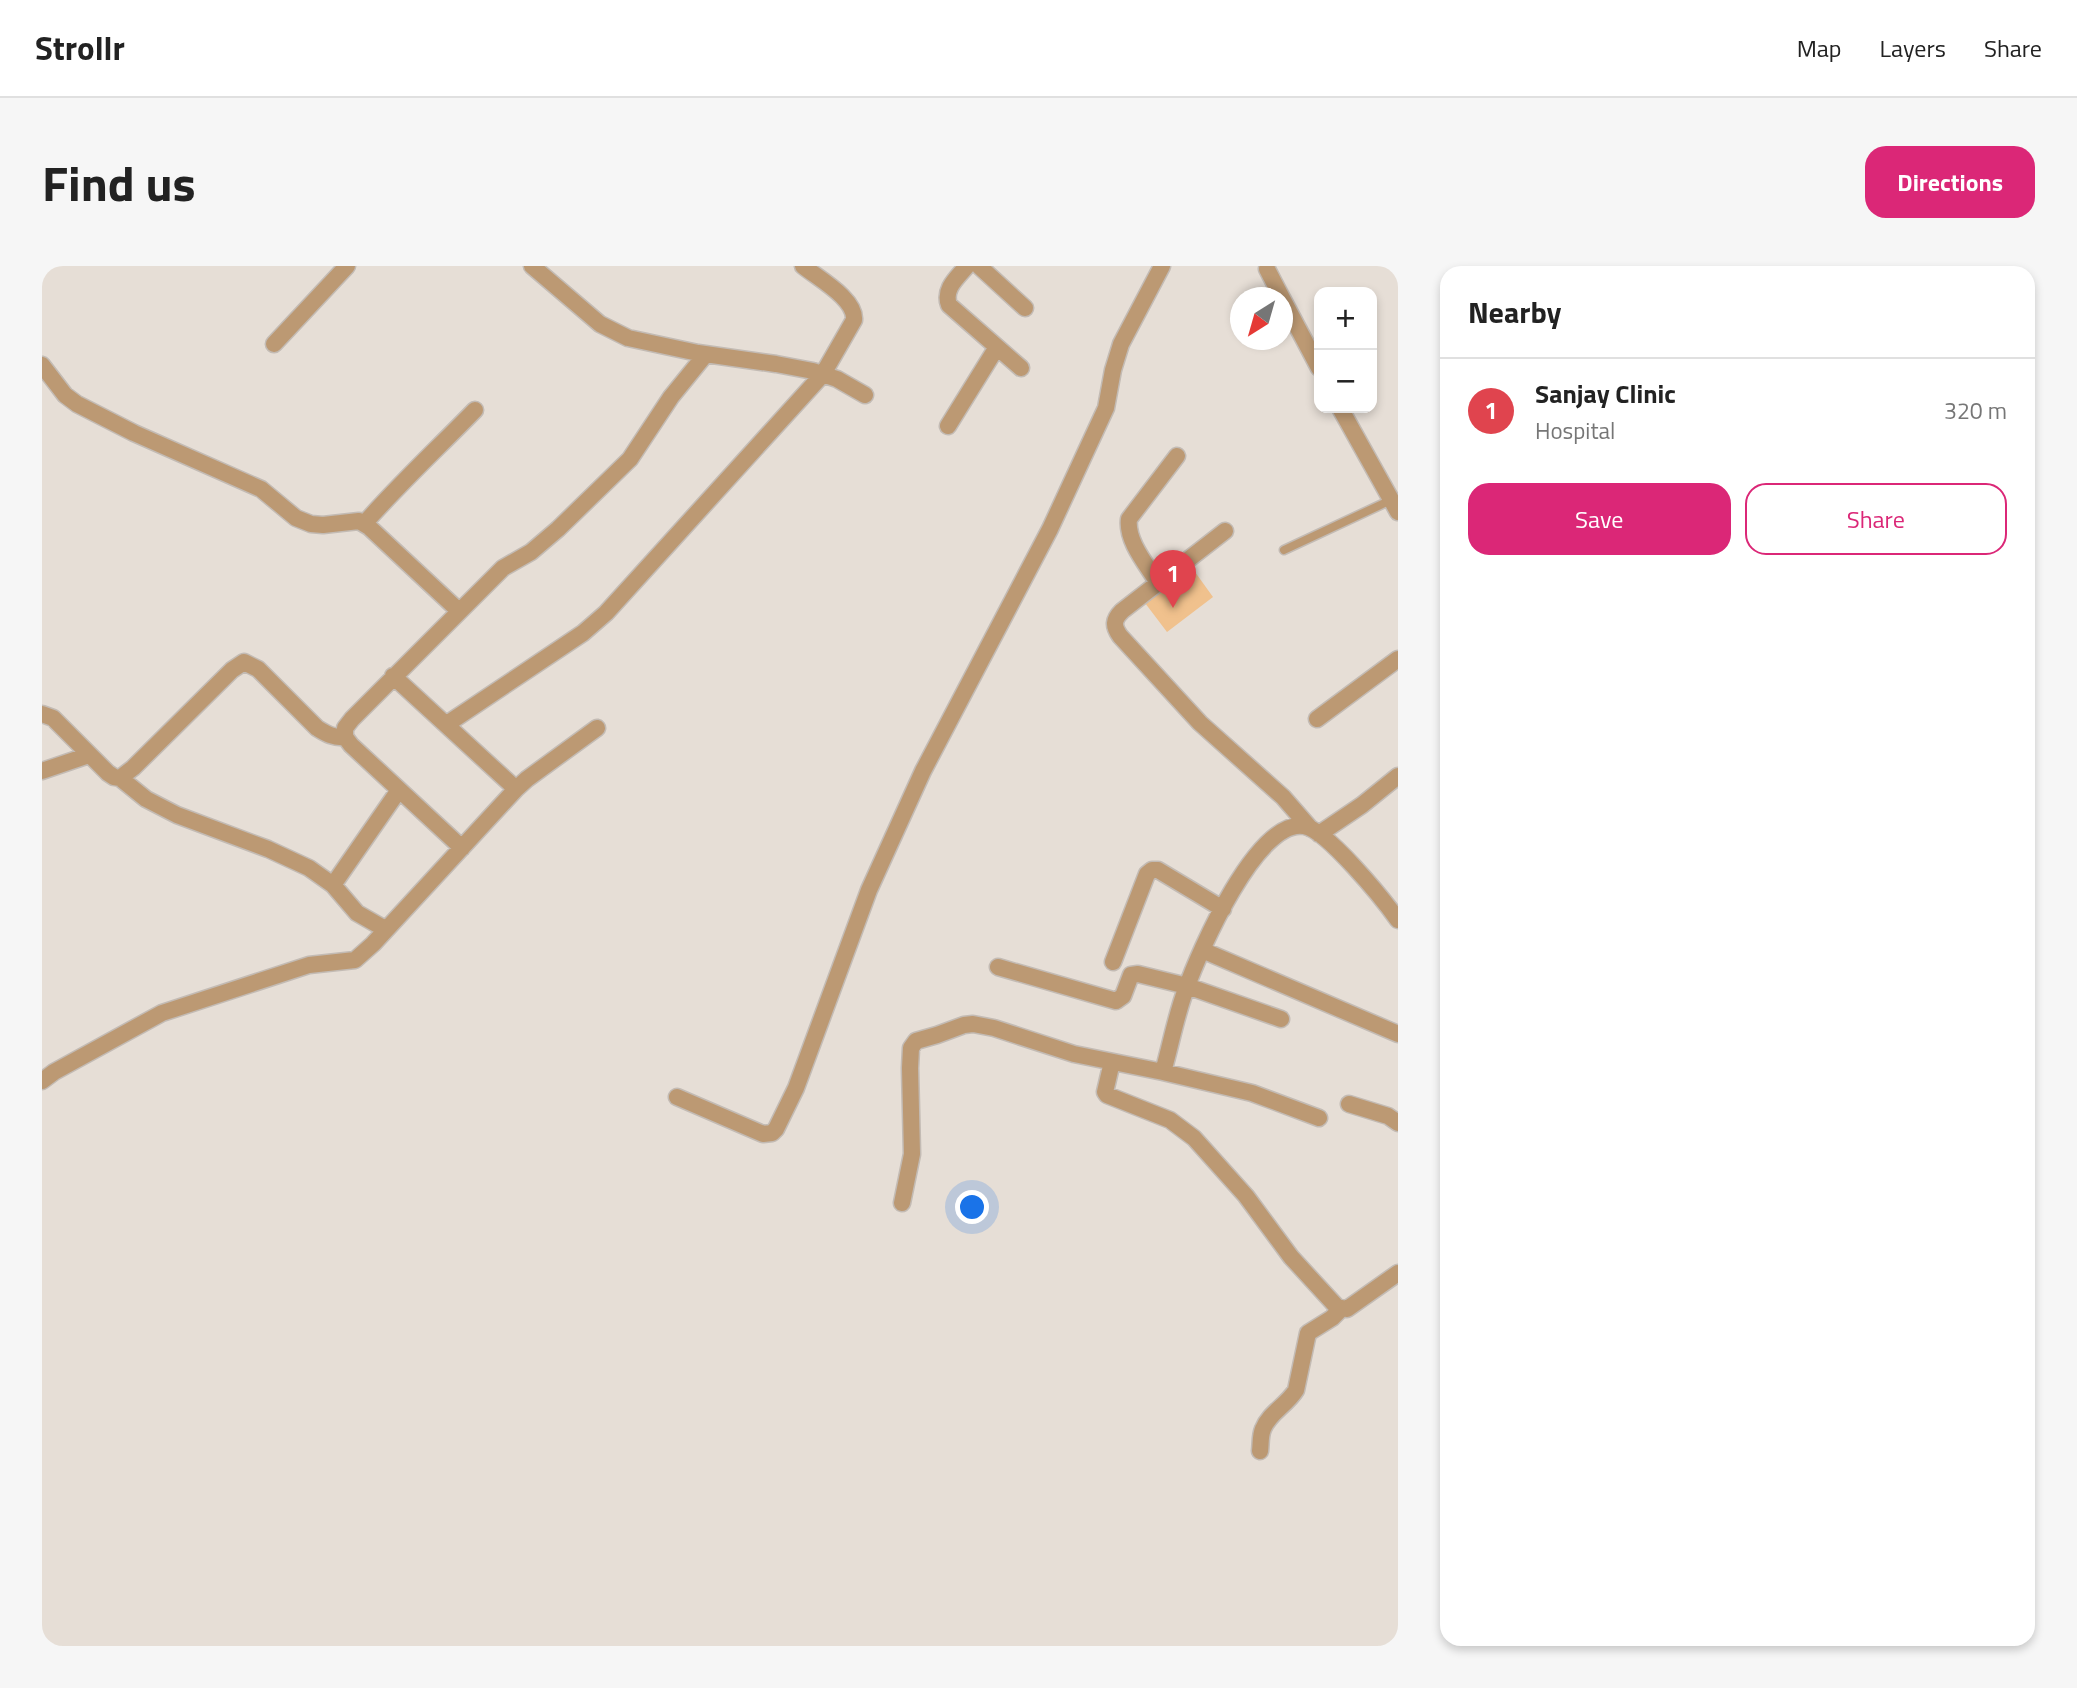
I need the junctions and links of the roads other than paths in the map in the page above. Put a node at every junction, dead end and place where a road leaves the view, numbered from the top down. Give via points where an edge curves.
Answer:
1 (347, 266) edge
2 (532, 266) edge
3 (803, 266) edge
4 (967, 266) edge
5 (979, 266) edge
6 (1163, 266) edge
7 (1267, 269) dead end
8 (1276, 287) edge
9 (1025, 309) dead end
10 (1293, 319) edge
11 (274, 344) dead end
12 (997, 347) junction
13 (706, 354) junction
14 (1314, 359) edge
15 (42, 365) edge
16 (1021, 368) dead end
17 (823, 374) junction
18 (864, 395) dead end
19 (475, 410) dead end
20 (1343, 413) edge
21 (948, 426) dead end
22 (1177, 456) dead end
23 (1395, 506) edge
24 (364, 524) junction
25 (1226, 531) dead end
26 (1284, 550) dead end
27 (1158, 583) junction
28 (459, 611) junction
29 (1398, 659) edge
30 (393, 676) junction
31 (42, 714) edge
32 (1317, 719) dead end
33 (447, 724) junction
34 (597, 729) dead end
35 (345, 737) junction
36 (89, 755) junction
37 (42, 771) edge
38 (1398, 776) edge
39 (120, 778) junction
40 (516, 789) junction
41 (399, 790) junction
42 (1315, 831) junction
43 (461, 848) junction
44 (333, 885) junction
45 (1223, 909) junction
46 (1398, 920) edge
47 (385, 929) junction
48 (1202, 950) junction
49 (1113, 962) dead end
50 (998, 967) dead end
51 (1187, 986) junction
52 (1281, 1018) dead end
53 (1398, 1034) edge
54 (1112, 1062) junction
55 (1163, 1072) junction
56 (42, 1081) edge
57 (677, 1097) dead end
58 (1349, 1104) dead end
59 (1319, 1118) dead end
60 (1398, 1123) edge
61 (902, 1203) dead end
62 (1398, 1273) edge
63 (1341, 1309) junction
64 (1260, 1451) dead end

1 - 11 street
2 - 13 street via 613,332 640,342
3 - 17 street via 855,313
4 - 12 street via 946,297 949,305
5 - 9 street
6 - 57 street via 1121,344 1106,408 1050,529 922,771 869,890 776,1129 763,1134
7 - 8 street
10 - 14 street
12 - 16 street
12 - 21 street
13 - 17 street
13 - 28 street via 630,459 558,529 503,568
15 - 24 street via 77,404 261,489 296,518 311,524
17 - 18 street
17 - 33 street via 606,613 583,634
19 - 24 street
20 - 23 street
22 - 27 street via 1129,519 1132,540
23 - 26 lane
24 - 28 street
25 - 27 street
27 - 42 street via 1117,615 1116,630 1199,723
28 - 30 street
29 - 32 street
30 - 33 street
30 - 35 street via 352,719
31 - 36 street via 53,718
33 - 40 street
34 - 40 street
35 - 39 street via 317,728 258,669 244,662
35 - 41 street
36 - 37 street
36 - 39 street
38 - 42 street via 1362,805
39 - 44 street via 170,812 296,861
40 - 43 street
41 - 43 street
41 - 44 street
42 - 45 street via 1297,825 1261,847
42 - 46 street via 1381,895
43 - 47 street
44 - 47 street via 357,913
45 - 48 street
45 - 49 street via 1152,870
47 - 56 street via 355,960 309,965 162,1013
48 - 51 street
48 - 53 street
50 - 51 street via 1116,1002 1131,975
51 - 52 street
51 - 55 street
54 - 55 street
54 - 61 street via 973,1024 916,1041 910,1068 912,1154
54 - 63 street via 1107,1095 1170,1120 1194,1138 1246,1196 1290,1256
55 - 59 street via 1252,1093
58 - 60 street
62 - 63 street
63 - 64 street via 1308,1333 1296,1390 1263,1427

